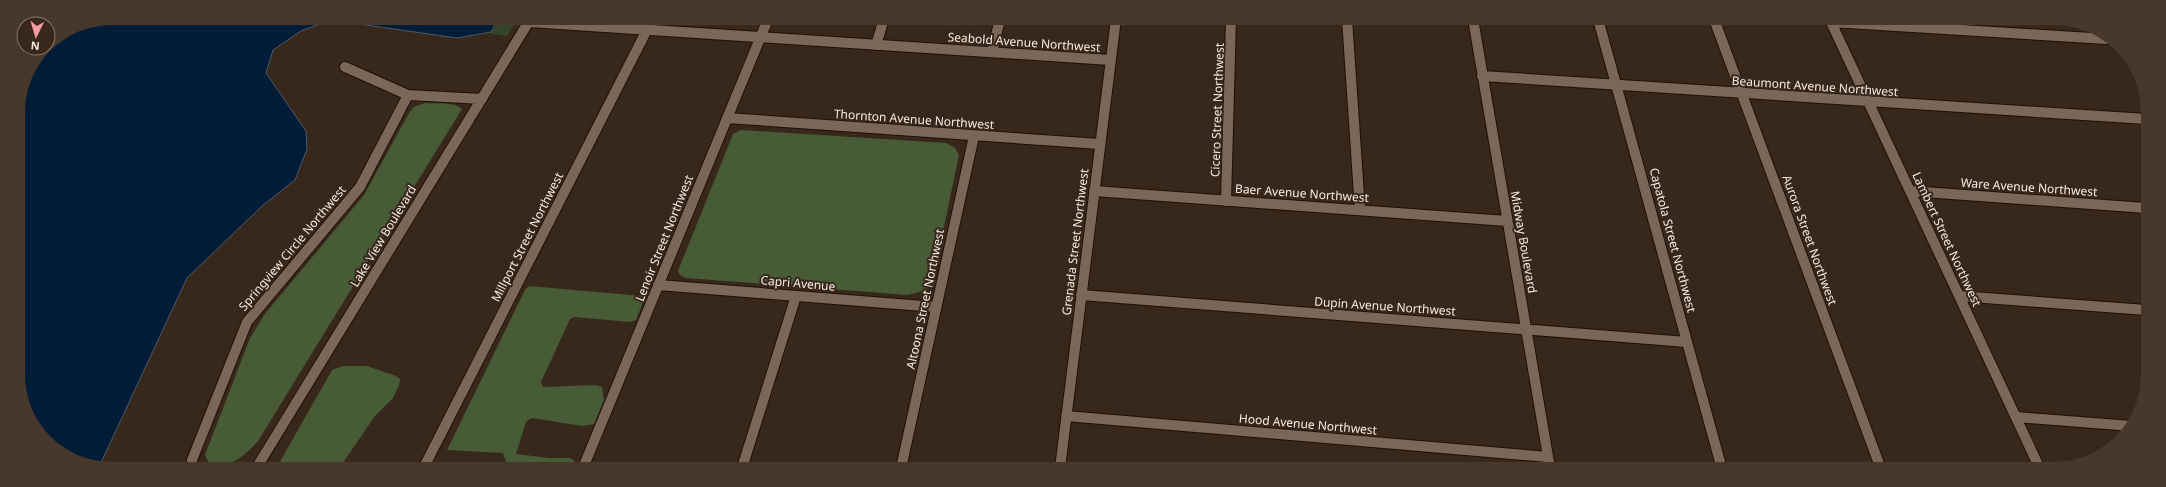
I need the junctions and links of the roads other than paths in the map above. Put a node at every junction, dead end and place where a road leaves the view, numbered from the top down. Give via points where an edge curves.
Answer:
1 (527, 25) edge
2 (588, 25) edge
3 (650, 25) edge
4 (766, 25) edge
5 (882, 25) edge
6 (999, 25) edge
7 (1115, 25) edge
8 (1231, 25) edge
9 (1347, 25) edge
10 (1474, 25) edge
11 (1600, 25) edge
12 (1716, 25) edge
13 (1832, 25) edge
14 (1892, 25) edge
15 (647, 30) junction
16 (761, 37) junction
17 (2100, 39) edge
18 (876, 45) junction
19 (992, 52) junction
20 (1110, 60) junction
21 (345, 67) dead end
22 (1482, 76) junction
23 (1616, 85) junction
24 (1741, 93) junction
25 (408, 95) junction
26 (482, 99) junction
27 (1868, 101) junction
28 (727, 118) junction
29 (2141, 119) edge
30 (974, 136) junction
31 (1100, 144) junction
32 (1094, 191) junction
33 (1910, 192) junction
34 (1226, 201) junction
35 (2141, 208) edge
36 (1360, 210) junction
37 (1507, 221) junction
38 (658, 285) junction
39 (1081, 295) junction
40 (796, 296) junction
41 (1959, 296) junction
42 (936, 307) junction
43 (2141, 310) edge
44 (1526, 330) junction
45 (1687, 342) junction
46 (1066, 416) junction
47 (2016, 417) junction
48 (2125, 425) edge
49 (1548, 457) junction
50 (192, 462) edge
51 (260, 462) edge
52 (427, 462) edge
53 (585, 462) edge
54 (744, 462) edge
55 (902, 462) edge
56 (1061, 462) edge
57 (1549, 462) edge
58 (1720, 462) edge
59 (1878, 462) edge
60 (2037, 462) edge

1 - 26 street, Lake View Boulevard
2 - 15 street, Seabold Avenue Northwest
3 - 15 street, Millport Street Northwest
4 - 16 street, Lenoir Street Northwest
5 - 18 street
6 - 19 street
7 - 20 street, Grenada Street Northwest
8 - 34 street, Cicero Street Northwest
9 - 36 street
10 - 22 street, Midway Boulevard
11 - 23 street, Capatola Street Northwest
12 - 24 street, Aurora Street Northwest
13 - 27 street, Lambert Street Northwest
14 - 17 street
15 - 16 street, Seabold Avenue Northwest
15 - 52 street, Millport Street Northwest
16 - 18 street, Seabold Avenue Northwest
16 - 28 street, Lenoir Street Northwest
18 - 19 street, Seabold Avenue Northwest
19 - 20 street, Seabold Avenue Northwest
20 - 31 street, Grenada Street Northwest
21 - 25 street
22 - 23 street, Beaumont Avenue Northwest
22 - 37 street, Midway Boulevard
23 - 24 street, Beaumont Avenue Northwest
23 - 45 street, Capatola Street Northwest
24 - 27 street, Beaumont Avenue Northwest
24 - 59 street, Aurora Street Northwest
25 - 26 street
25 - 50 street, Springview Circle Northwest via 356,192 247,322
26 - 51 street, Lake View Boulevard
27 - 29 street, Beaumont Avenue Northwest
27 - 33 street, Lambert Street Northwest
28 - 30 street, Thornton Avenue Northwest
28 - 38 street, Lenoir Street Northwest
30 - 31 street, Thornton Avenue Northwest
30 - 42 street, Altoona Street Northwest
31 - 32 street, Grenada Street Northwest
32 - 34 street, Baer Avenue Northwest
32 - 39 street, Grenada Street Northwest
33 - 35 street, Ware Avenue Northwest
33 - 41 street, Lambert Street Northwest
34 - 36 street, Baer Avenue Northwest
36 - 37 street, Baer Avenue Northwest
37 - 44 street, Midway Boulevard
38 - 40 street, Capri Avenue
38 - 53 street, Lenoir Street Northwest
39 - 44 street, Dupin Avenue Northwest
39 - 46 street, Grenada Street Northwest
40 - 42 street, Capri Avenue
40 - 54 street
41 - 43 street
41 - 47 street, Lambert Street Northwest
42 - 55 street, Altoona Street Northwest
44 - 45 street, Dupin Avenue Northwest
44 - 49 street, Midway Boulevard
45 - 58 street, Capatola Street Northwest
46 - 49 street, Hood Avenue Northwest
46 - 56 street, Grenada Street Northwest
47 - 48 street
47 - 60 street, Lambert Street Northwest
49 - 57 street, Midway Boulevard

